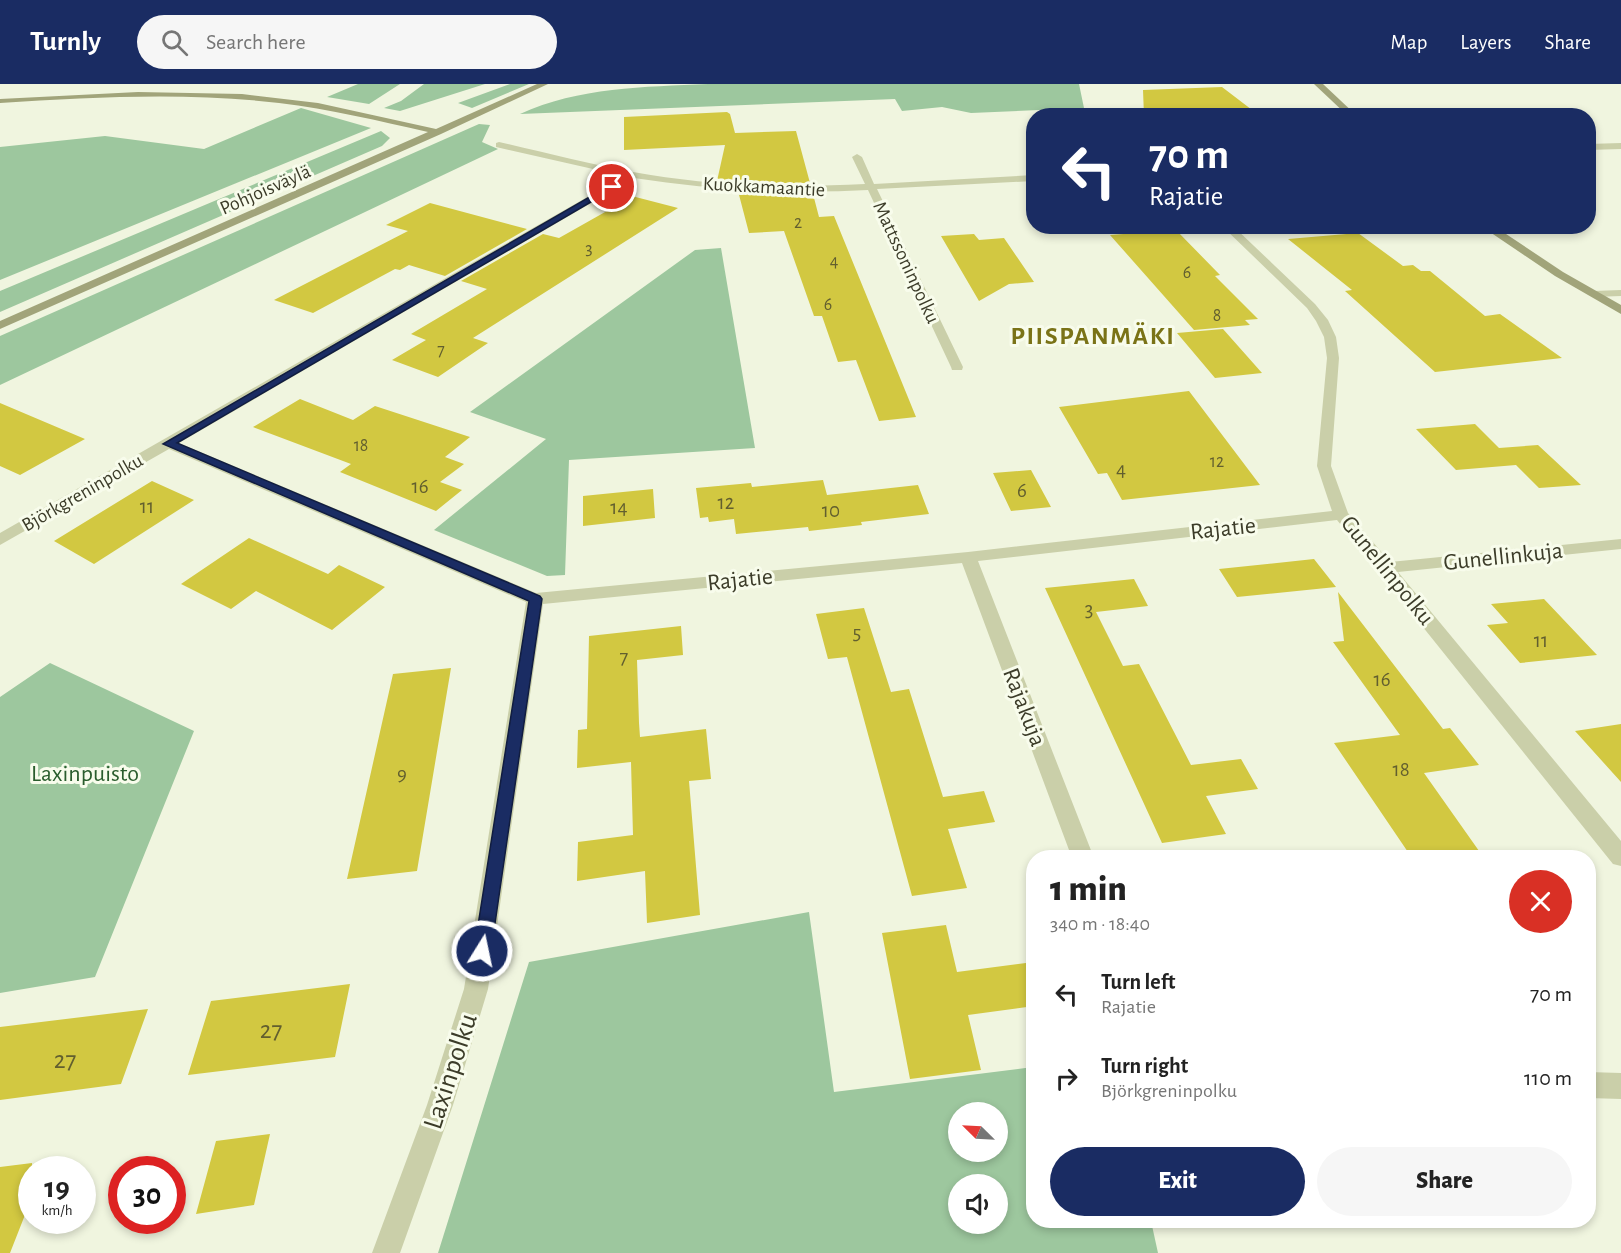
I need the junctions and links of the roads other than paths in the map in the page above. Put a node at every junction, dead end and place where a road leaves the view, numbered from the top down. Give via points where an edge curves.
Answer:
1 (544, 84) edge
2 (1318, 84) edge
3 (0, 101) edge
4 (1344, 108) edge
5 (438, 132) junction
6 (499, 146) dead end
7 (1621, 146) edge
8 (1596, 147) edge
9 (857, 157) dead end
10 (632, 175) junction
11 (1026, 178) edge
12 (871, 187) junction
13 (1235, 234) edge
14 (1499, 234) edge
15 (1621, 293) edge
16 (1594, 294) junction
17 (1621, 310) edge
18 (0, 325) edge
19 (957, 367) dead end
20 (168, 444) junction
21 (1341, 515) junction
22 (0, 540) edge
23 (1621, 544) edge
24 (968, 557) junction
25 (1386, 568) junction
26 (536, 599) junction
27 (1080, 850) edge
28 (1621, 857) edge
29 (1596, 1085) edge
30 (1621, 1086) edge
31 (386, 1253) edge

1 - 5 main road, Pohjoisväylä
2 - 4 main road
3 - 5 main road via 113,93 236,96 311,105
5 - 18 main road, Pohjoisväylä
6 - 10 street, Kuokkamaantie
7 - 8 street
9 - 12 street, Mattssoninpolku
10 - 12 street, Kuokkamaantie via 771,189
10 - 20 street, Björkgreninpolku
11 - 12 street, Kuokkamaantie
12 - 19 street, Mattssoninpolku
13 - 21 street, Gunellinpolku via 1311,306 1330,337 1333,357 1324,466
14 - 16 main road
15 - 16 street
16 - 17 main road
20 - 22 street, Björkgreninpolku
20 - 26 street, Rajatie
21 - 24 street, Rajatie
21 - 25 street, Gunellinpolku
23 - 25 street, Gunellinkuja
24 - 26 street, Rajatie
24 - 27 street, Rajakuja
25 - 28 street, Gunellinpolku
26 - 31 street, Laxinpolku via 476,989 440,1105
29 - 30 street

